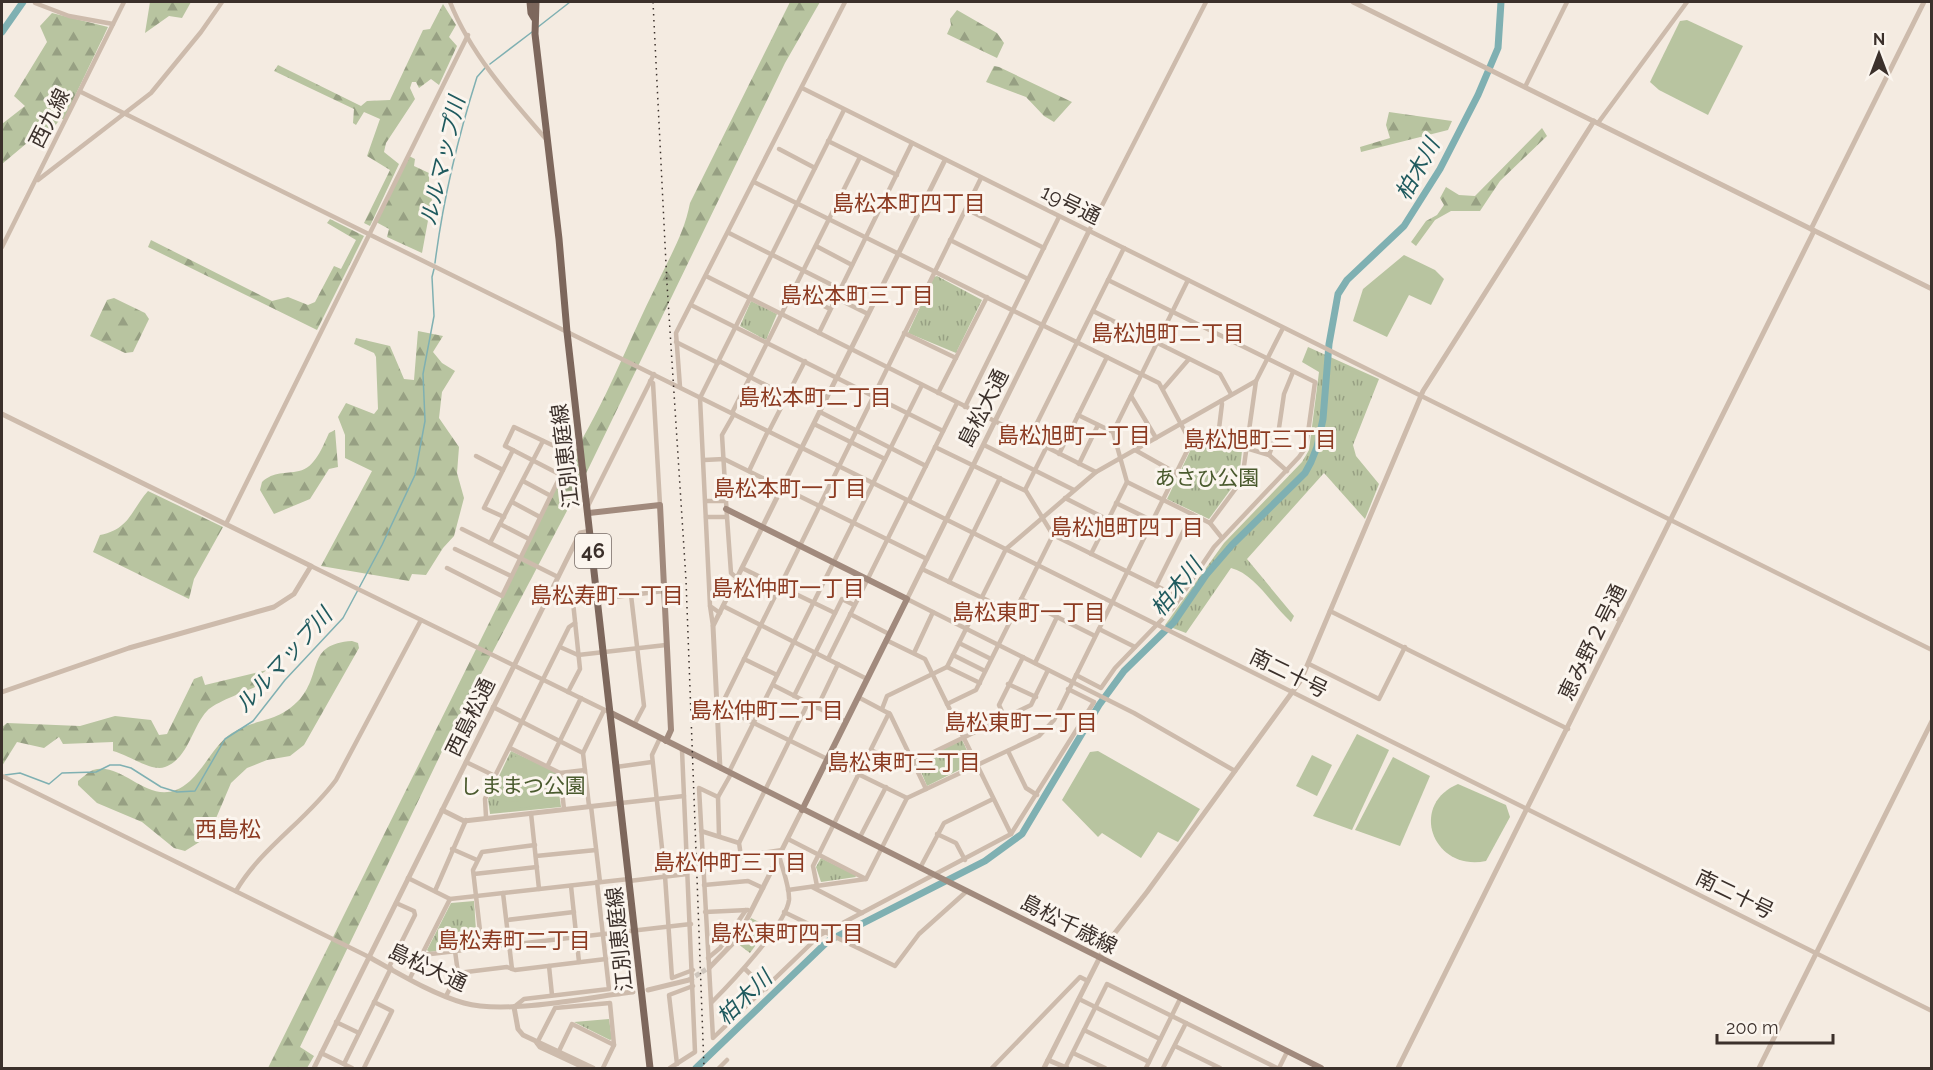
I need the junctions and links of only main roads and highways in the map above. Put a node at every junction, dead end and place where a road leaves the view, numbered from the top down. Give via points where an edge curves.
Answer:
1 (530, 2) edge
2 (536, 2) edge
3 (534, 20) junction
4 (588, 509) junction
5 (726, 509) road end
6 (608, 712) junction
7 (663, 740) junction
8 (802, 810) junction
9 (650, 1068) edge
10 (1321, 1068) edge

1 - 3 main road, 江別恵庭線 / 46
2 - 3 main road, 江別恵庭線 / 46
3 - 4 main road, 江別恵庭線 / 46
4 - 6 main road, 江別恵庭線 / 46
4 - 7 main road via 660,505 671,730
5 - 8 main road via 907,599
6 - 7 main road, 島松千歳線
6 - 9 main road, 江別恵庭線 / 46
7 - 8 main road, 島松千歳線
8 - 10 main road, 島松千歳線

